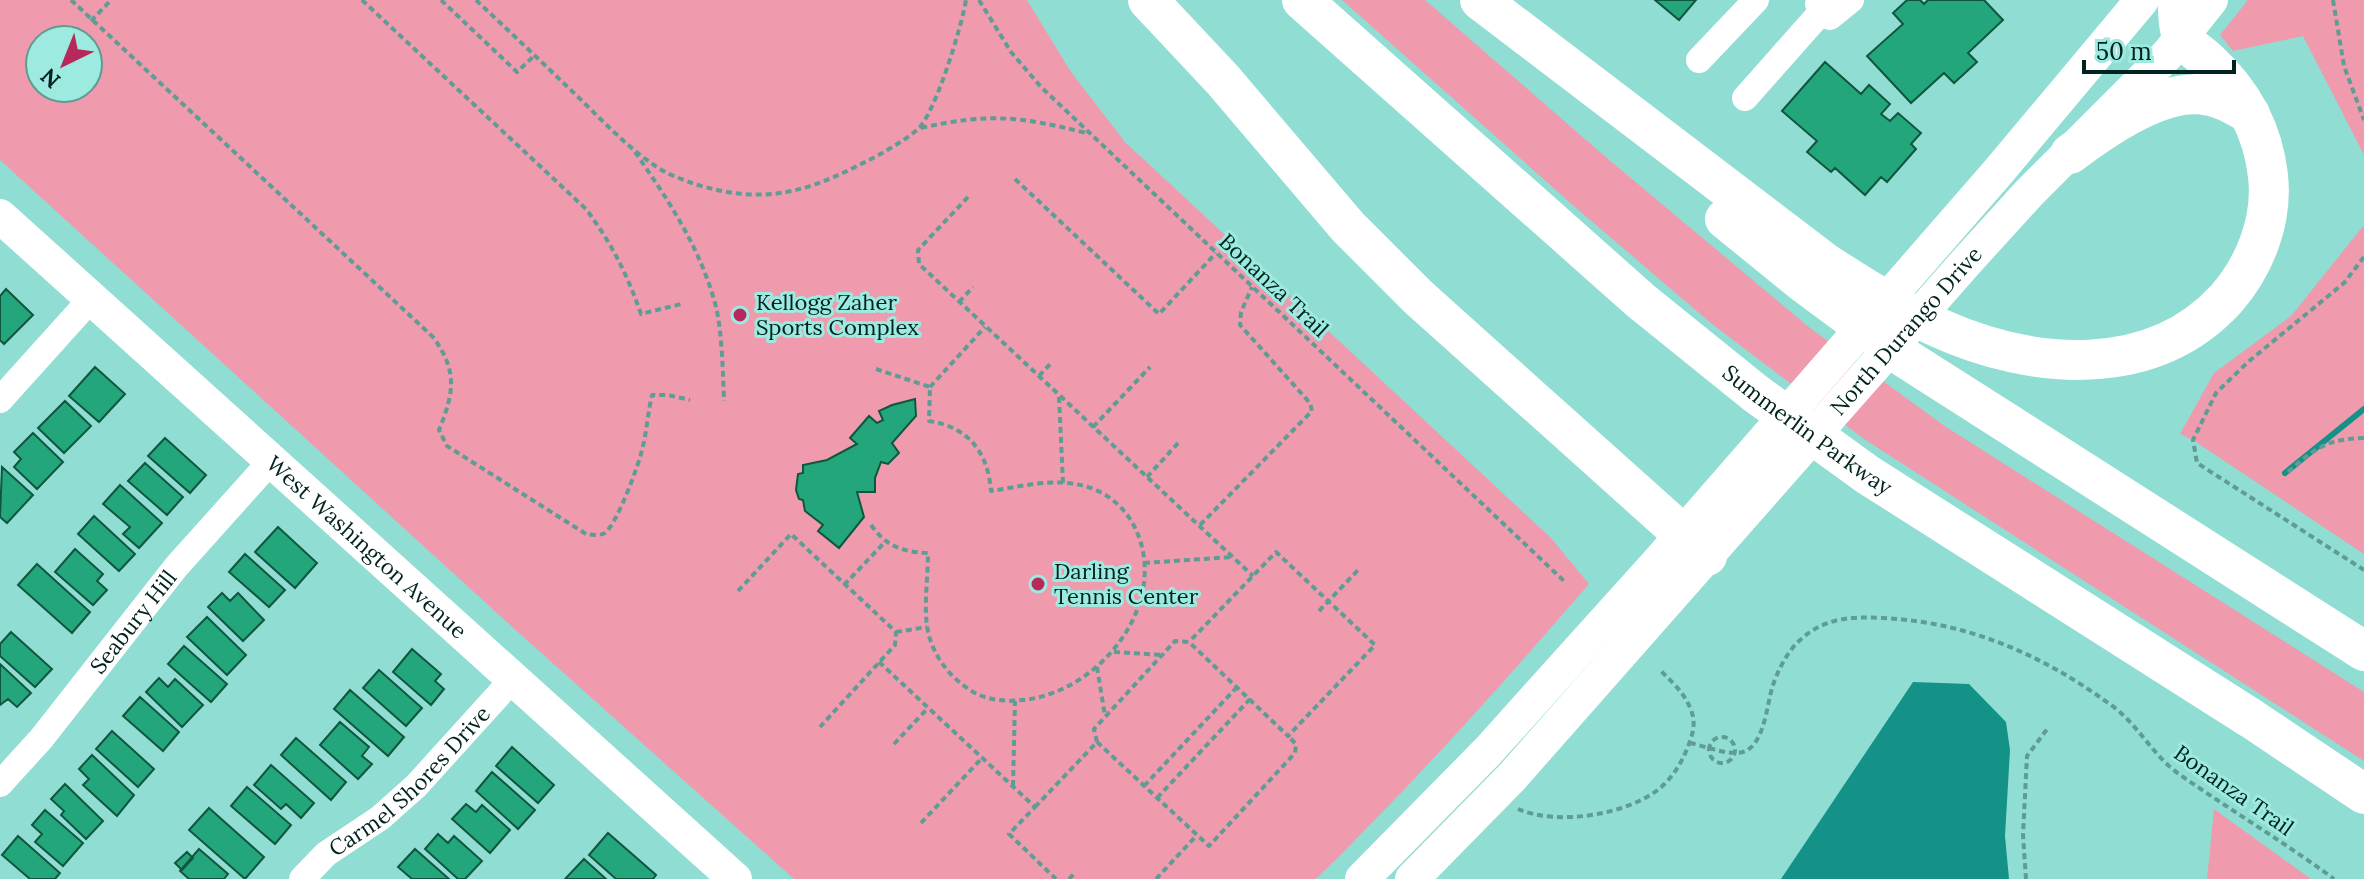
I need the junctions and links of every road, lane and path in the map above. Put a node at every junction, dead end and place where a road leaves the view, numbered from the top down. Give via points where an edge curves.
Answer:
1 (71, 0) edge
2 (111, 0) edge
3 (362, 0) edge
4 (441, 0) edge
5 (476, 0) edge
6 (966, 0) edge
7 (979, 0) edge
8 (1148, 0) edge
9 (1302, 0) edge
10 (1479, 0) edge
11 (1756, 0) edge
12 (1851, 0) edge
13 (2142, 0) edge
14 (2211, 0) edge
15 (2333, 0) edge
16 (1819, 5) edge
17 (2180, 19) edge
18 (91, 21) junction
19 (535, 55) junction
20 (1699, 60) dead end
21 (1745, 98) dead end
22 (2250, 114) junction
23 (2364, 120) edge
24 (920, 128) junction
25 (1088, 133) junction
26 (633, 148) junction
27 (2070, 154) junction
28 (1015, 179) dead end
29 (968, 197) dead end
30 (0, 216) edge
31 (1216, 253) junction
32 (2364, 257) edge
33 (973, 287) dead end
34 (1252, 287) junction
35 (91, 299) junction
36 (959, 302) junction
37 (681, 304) dead end
38 (986, 327) junction
39 (1052, 362) dead end
40 (1150, 367) dead end
41 (873, 368) dead end
42 (1039, 376) junction
43 (930, 387) junction
44 (1, 396) edge
45 (1059, 396) junction
46 (690, 400) dead end
47 (724, 401) dead end
48 (1093, 427) junction
49 (2364, 438) edge
50 (1179, 442) dead end
51 (271, 461) junction
52 (2288, 472) dead end
53 (1147, 477) junction
54 (1063, 483) junction
55 (871, 525) dead end
56 (1199, 526) junction
57 (885, 542) junction
58 (1695, 545) junction
59 (1232, 557) junction
60 (1144, 563) junction
61 (1358, 570) dead end
62 (2364, 570) edge
63 (1253, 576) junction
64 (1564, 581) dead end
65 (844, 585) junction
66 (738, 591) dead end
67 (1329, 601) junction
68 (1319, 611) dead end
69 (927, 627) junction
70 (896, 632) junction
71 (1189, 642) junction
72 (2364, 651) edge
73 (1112, 652) junction
74 (1163, 655) junction
75 (879, 662) junction
76 (1097, 667) junction
77 (1659, 669) dead end
78 (513, 679) junction
79 (1237, 687) junction
80 (1250, 699) junction
81 (1015, 701) junction
82 (928, 708) junction
83 (1105, 717) junction
84 (820, 727) dead end
85 (2048, 728) dead end
86 (1288, 736) junction
87 (1097, 742) junction
88 (1690, 743) junction
89 (894, 744) dead end
90 (1710, 746) junction
91 (1734, 753) junction
92 (982, 758) junction
93 (0, 784) edge
94 (1144, 786) junction
95 (1013, 787) junction
96 (2364, 794) edge
97 (1157, 798) junction
98 (1035, 807) junction
99 (1516, 808) dead end
100 (921, 823) dead end
101 (1197, 835) junction
102 (1074, 874) dead end
103 (302, 879) edge
104 (735, 879) edge
105 (1056, 879) edge
106 (1069, 879) edge
107 (1156, 879) edge
108 (1362, 879) edge
109 (1412, 879) edge
110 (2026, 879) edge
111 (2334, 879) edge

1 - 18 path
2 - 18 path
3 - 37 path via 586,209 627,273 641,314
4 - 19 path via 517,72
5 - 19 path
6 - 24 path via 956,44
7 - 25 path, Bonanza Trail via 1011,52
8 - 58 highway via 1293,166 1418,297
9 - 96 highway, Summerlin Parkway via 1641,301 1755,393 1868,475
10 - 22 highway via 1824,262 1937,327 2031,356 2097,360 2145,351 2202,322 2234,290 2255,253 2269,199 2262,143
10 - 72 highway via 1694,193 1892,349
11 - 20 street
12 - 16 street via 1830,17
13 - 58 main road, North Durango Drive via 1722,487
14 - 17 main road, North Durango Drive
15 - 23 path via 2344,66
16 - 21 street
17 - 22 highway
17 - 27 main road, North Durango Drive
18 - 46 path via 433,337 451,369 450,399 439,430 447,446 586,534 605,533 612,524 644,446 652,395
19 - 26 path
22 - 27 highway via 2211,96 2184,96 2130,114
24 - 25 path via 1008,117
24 - 26 path via 822,184 768,196 685,181 655,167
25 - 31 path, Bonanza Trail
26 - 47 path via 676,211 702,268 716,307
27 - 58 main road, North Durango Drive via 1968,260 1749,508
28 - 31 path via 1159,314
29 - 36 path via 917,257
30 - 35 main road, West Washington Avenue
31 - 34 path, Bonanza Trail
32 - 62 path via 2344,283 2216,393 2193,440 2197,463
33 - 36 path
34 - 56 path via 1240,325 1312,411
34 - 64 path, Bonanza Trail
35 - 44 street
35 - 51 main road, West Washington Avenue
36 - 38 path
38 - 42 path
38 - 43 path
39 - 42 path
40 - 48 path
41 - 43 path
42 - 45 path
43 - 54 path via 929,421 951,427 978,448 991,491
45 - 48 path
45 - 54 path
48 - 53 path
49 - 52 path via 2326,443
50 - 53 path
51 - 78 main road, West Washington Avenue
51 - 93 street, Seabury Hill via 176,567
53 - 56 path
54 - 60 path via 1093,489 1119,504 1137,532
55 - 57 path
56 - 59 path
57 - 65 path
57 - 69 path via 928,553
58 - 108 main road, North Durango Drive
58 - 109 main road, North Durango Drive via 1512,777
59 - 60 path
59 - 63 path
60 - 73 path via 1143,593
61 - 67 path
63 - 67 path via 1276,552
63 - 71 path
65 - 66 path via 791,534
65 - 70 path
67 - 68 path
67 - 86 path via 1375,645
69 - 70 path
69 - 81 path via 950,675 979,695
70 - 75 path via 895,645
71 - 74 path via 1175,641
71 - 79 path
73 - 74 path
73 - 76 path
74 - 83 path
75 - 82 path
75 - 84 path
76 - 81 path via 1063,690
76 - 83 path
77 - 88 path via 1683,693 1693,715
78 - 103 street, Carmel Shores Drive via 416,786 326,854
78 - 104 main road, West Washington Avenue
79 - 80 path
79 - 94 path
80 - 86 path
80 - 97 path
81 - 95 path
82 - 89 path
82 - 92 path
83 - 87 path via 1094,729
85 - 110 path via 2027,756
86 - 101 path via 1296,744 1295,753 1209,846
87 - 94 path
87 - 98 path
88 - 90 path
88 - 99 path via 1674,773 1637,801 1575,817 1551,818
90 - 91 path
90 - 91 path via 1723,737 1733,744
90 - 91 path via 1710,755 1719,762 1727,762
91 - 111 path, Bonanza Trail via 1745,752 1757,739 1784,662 1813,629 1849,617 1924,621 1985,635 2043,661 2114,707 2178,774
92 - 95 path
92 - 100 path
94 - 97 path
95 - 98 path
97 - 101 path
98 - 105 path via 1009,834
101 - 107 path
102 - 106 path

